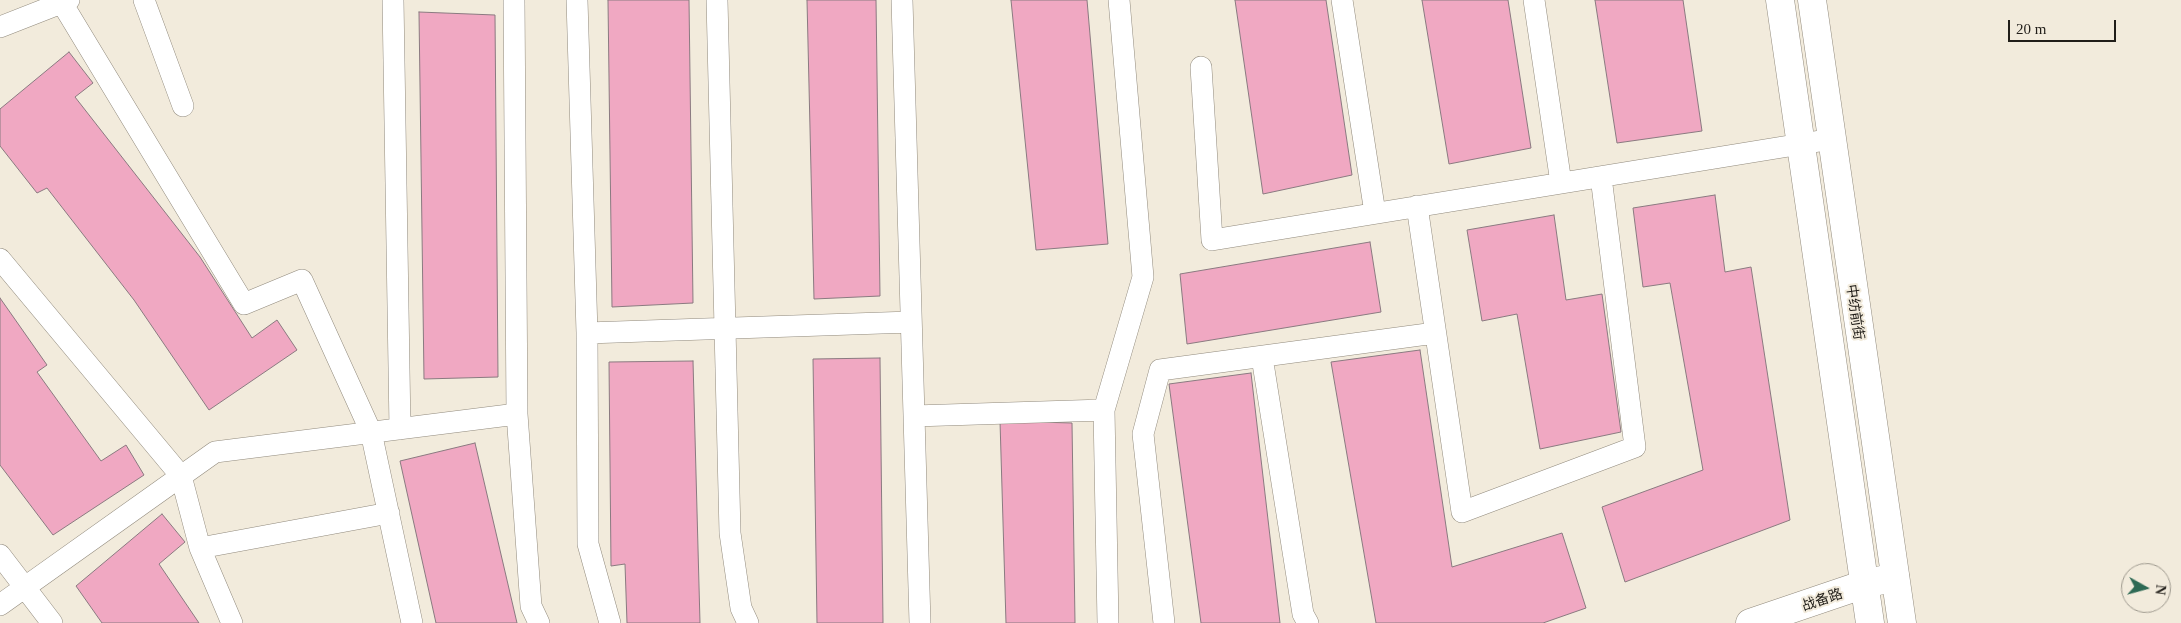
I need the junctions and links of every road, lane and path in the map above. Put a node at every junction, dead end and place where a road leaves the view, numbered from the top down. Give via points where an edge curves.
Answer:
1 (144, 0) edge
2 (394, 0) edge
3 (514, 0) edge
4 (577, 0) edge
5 (717, 0) edge
6 (902, 0) edge
7 (1119, 0) edge
8 (1342, 0) edge
9 (1534, 0) edge
10 (1780, 0) edge
11 (1812, 0) edge
12 (65, 2) edge
13 (0, 27) edge
14 (1201, 67) dead end
15 (183, 106) dead end
16 (1832, 140) junction
17 (1801, 144) junction
18 (1601, 177) junction
19 (1561, 183) junction
20 (1417, 206) junction
21 (1375, 213) junction
22 (0, 259) edge
23 (911, 322) junction
24 (726, 329) junction
25 (586, 333) junction
26 (1436, 333) junction
27 (1262, 356) junction
28 (1104, 410) junction
29 (517, 414) junction
30 (914, 416) junction
31 (400, 429) junction
32 (372, 432) junction
33 (181, 476) junction
34 (389, 513) junction
35 (200, 548) junction
36 (0, 555) edge
37 (1895, 577) junction
38 (1865, 584) junction
39 (25, 587) junction
40 (0, 605) edge
41 (52, 623) edge
42 (232, 623) edge
43 (412, 623) edge
44 (539, 623) edge
45 (610, 623) edge
46 (748, 623) edge
47 (920, 623) edge
48 (1108, 623) edge
49 (1164, 623) edge
50 (1308, 623) edge
51 (1750, 623) edge
52 (1870, 623) edge
53 (1902, 623) edge

1 - 15 lane
2 - 31 lane
3 - 29 lane
4 - 25 lane
5 - 24 lane
6 - 23 lane
7 - 28 lane via 1143,277
8 - 21 lane
9 - 19 lane
10 - 17 street
11 - 16 street, 中纺前街
12 - 13 lane
12 - 32 lane via 244,304 302,280
14 - 21 lane via 1212,240
16 - 17 lane
16 - 37 street, 中纺前街
17 - 18 lane
17 - 38 street
18 - 19 lane
18 - 26 lane via 1635,447 1462,512
19 - 20 lane
20 - 21 lane
20 - 26 lane
22 - 33 lane
23 - 24 lane
23 - 30 lane
24 - 25 lane
24 - 46 lane via 730,533 741,608
25 - 45 lane via 588,544
26 - 27 lane
27 - 49 lane via 1160,370 1143,434
27 - 50 lane via 1302,614
28 - 30 lane
28 - 48 lane
29 - 31 lane
29 - 44 lane via 532,606
30 - 47 lane
31 - 32 lane
32 - 33 lane via 215,452
32 - 34 lane
33 - 35 lane
33 - 39 lane
34 - 35 lane
34 - 43 lane
35 - 42 lane
36 - 39 lane
37 - 38 street, 战备路
37 - 53 street, 中纺前街
38 - 51 street, 战备路
38 - 52 street
39 - 40 lane
39 - 41 lane

